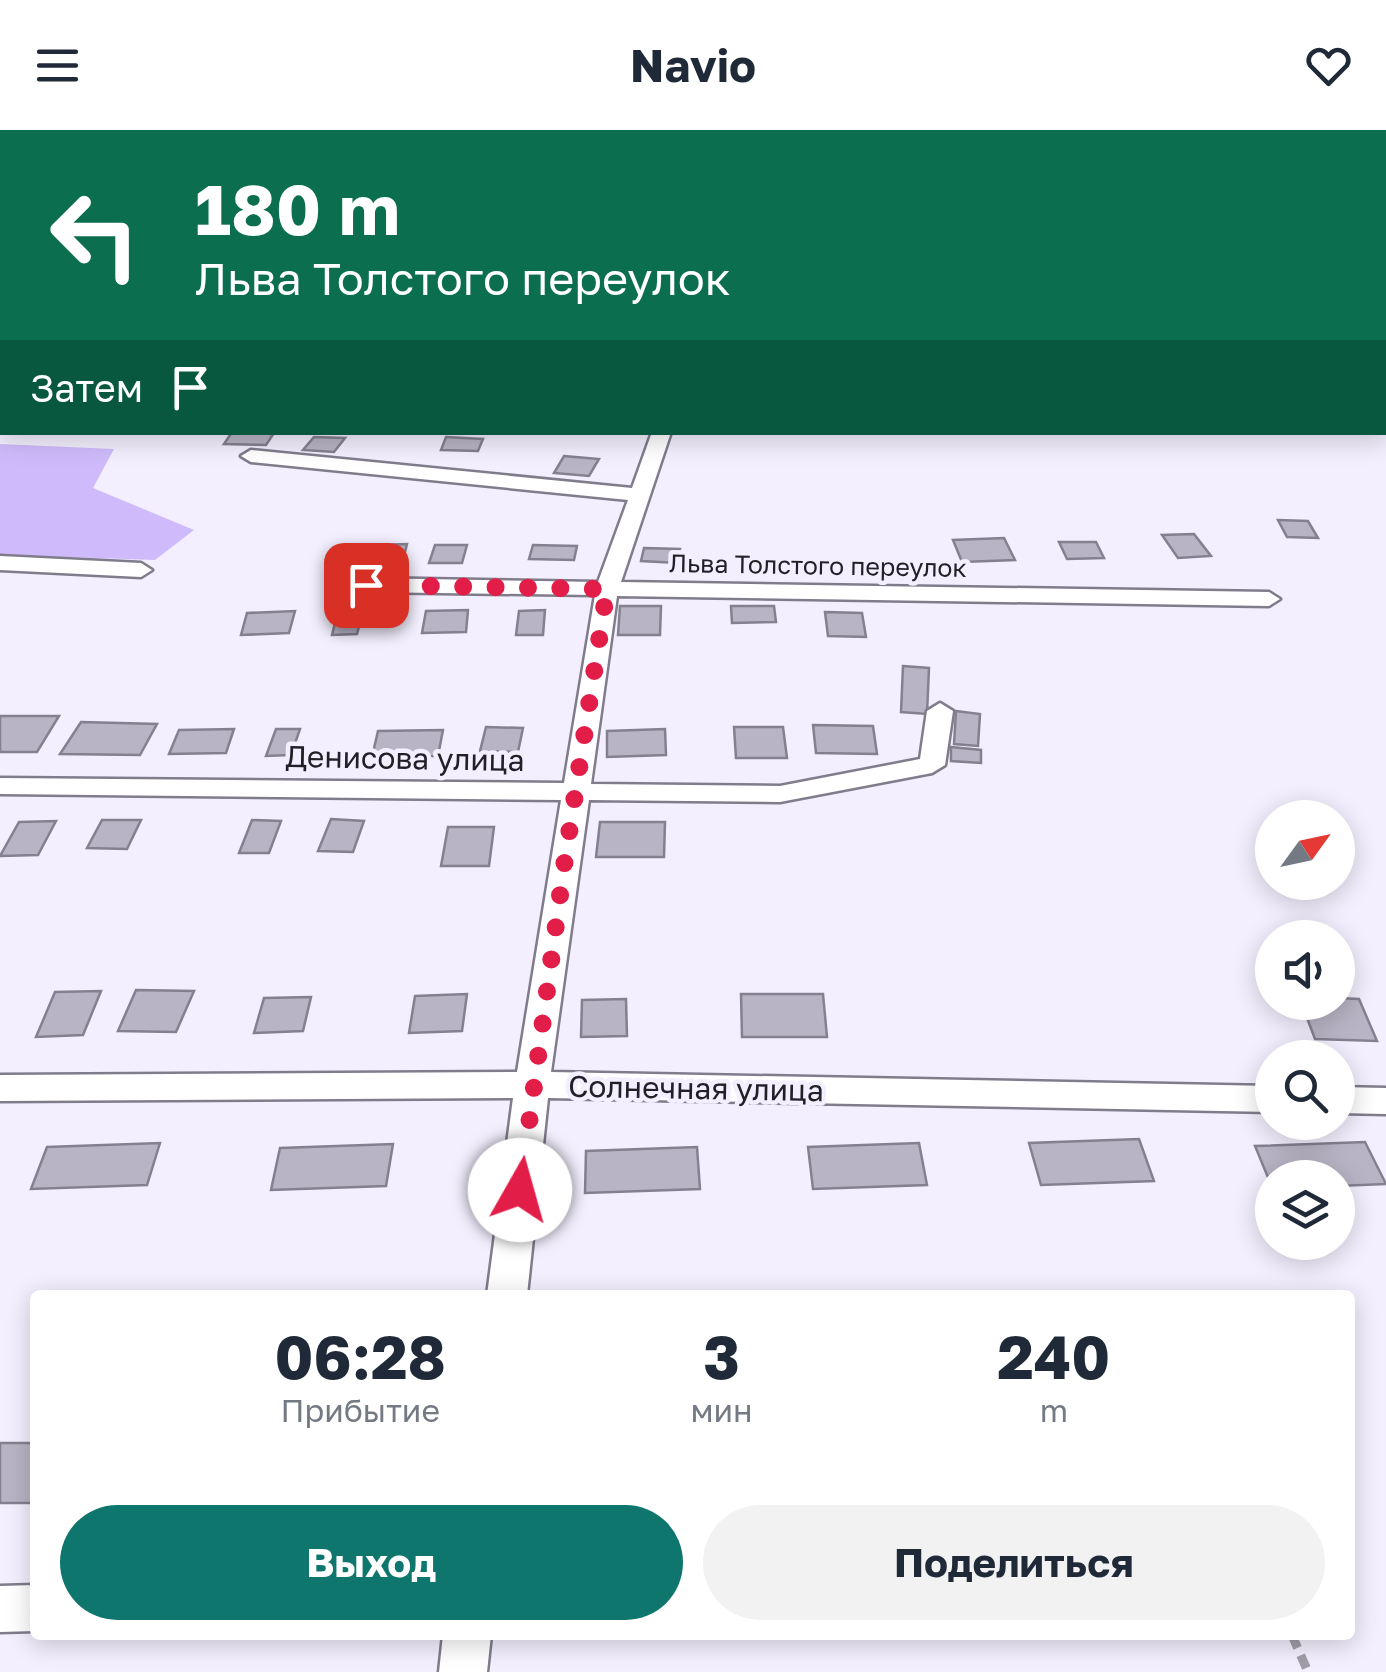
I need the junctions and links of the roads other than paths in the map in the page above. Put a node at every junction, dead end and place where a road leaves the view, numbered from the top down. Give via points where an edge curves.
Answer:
1 (661, 435) edge
2 (251, 456) dead end
3 (639, 495) junction
4 (0, 563) edge
5 (142, 570) dead end
6 (366, 585) dead end
7 (607, 589) junction
8 (1268, 599) dead end
9 (940, 710) dead end
10 (0, 786) edge
11 (574, 792) junction
12 (532, 1085) junction
13 (0, 1088) edge
14 (1255, 1099) edge
15 (1355, 1101) edge
16 (1386, 1102) edge
17 (508, 1290) edge
18 (0, 1608) edge
19 (30, 1608) edge
20 (466, 1640) edge
21 (463, 1672) edge

1 - 3 street
2 - 3 street
3 - 7 street
4 - 5 street
6 - 7 street, Льва Толстого переулок
7 - 8 street, Льва Толстого переулок
7 - 11 street
9 - 11 street, Денисова улица via 932,765 780,794
10 - 11 street, Денисова улица
11 - 12 street
12 - 13 street, Солнечная улица
12 - 14 street, Солнечная улица
12 - 17 street
15 - 16 street
18 - 19 street
20 - 21 street

